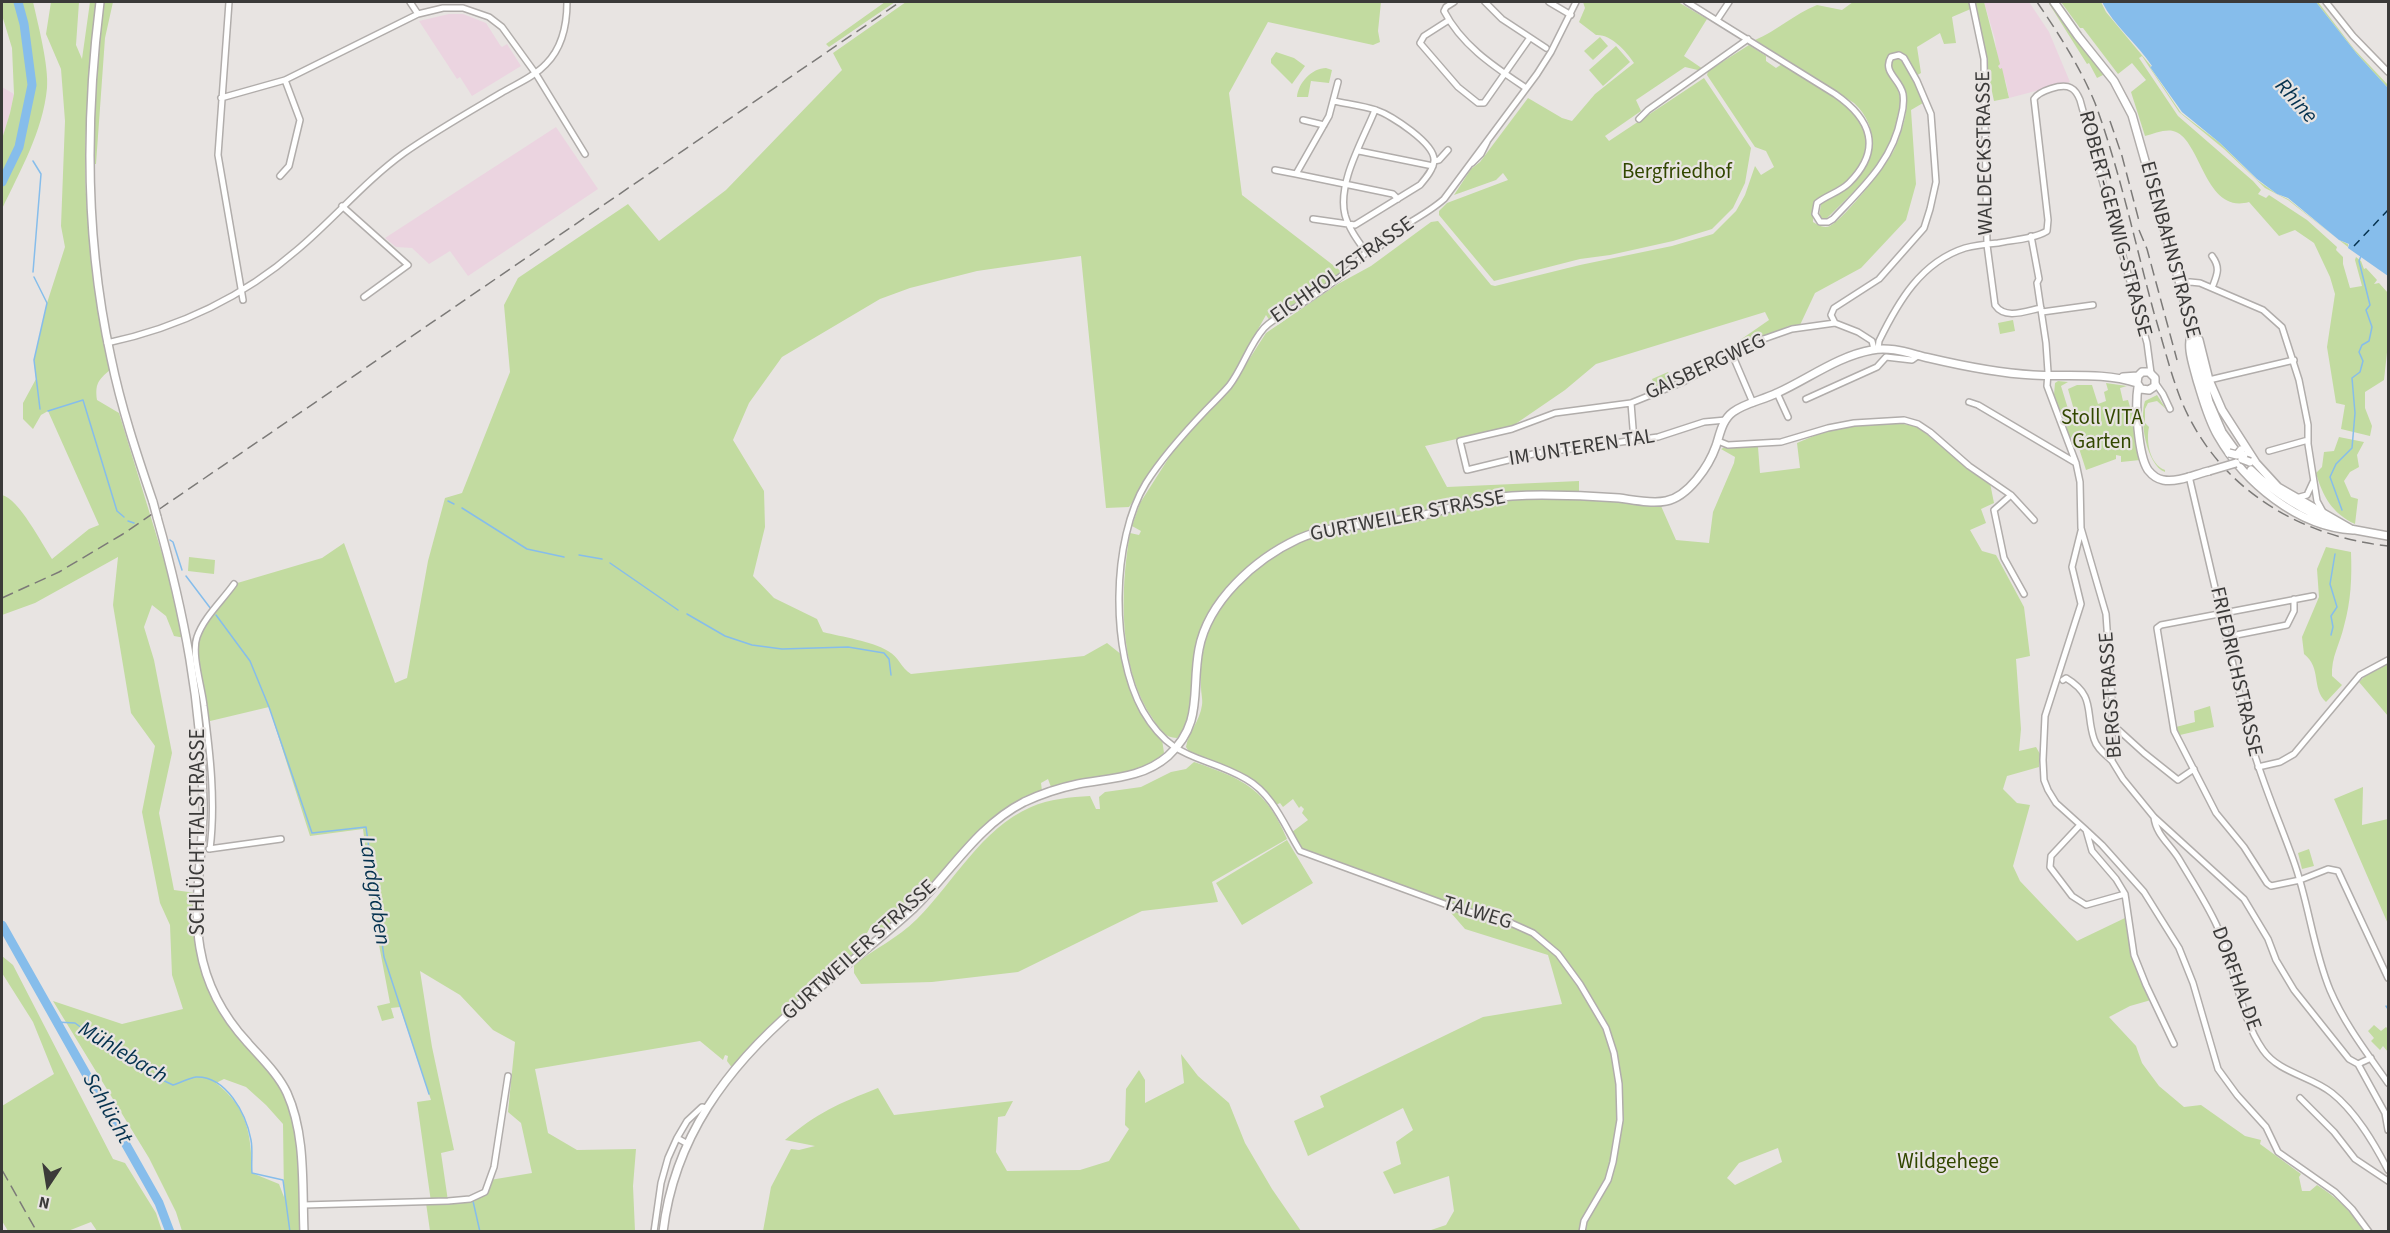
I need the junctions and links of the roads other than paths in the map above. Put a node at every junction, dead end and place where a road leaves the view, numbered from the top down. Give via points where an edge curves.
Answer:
1 (100, 2) edge
2 (230, 2) edge
3 (410, 2) edge
4 (567, 2) edge
5 (1454, 2) edge
6 (1485, 2) edge
7 (1549, 2) edge
8 (1576, 2) edge
9 (1687, 2) edge
10 (1729, 2) edge
11 (1972, 2) edge
12 (2054, 2) edge
13 (2326, 2) edge
14 (418, 14) junction
15 (1571, 15) junction
16 (1449, 20) junction
17 (1717, 20) junction
18 (1529, 39) junction
19 (1748, 39) junction
20 (1546, 48) dead end
21 (2388, 72) edge
22 (536, 74) junction
23 (1506, 74) junction
24 (285, 81) junction
25 (1338, 82) dead end
26 (1526, 88) junction
27 (221, 98) junction
28 (1334, 102) junction
29 (1375, 110) junction
30 (1639, 119) dead end
31 (1303, 120) dead end
32 (1324, 125) junction
33 (1359, 150) junction
34 (1448, 150) dead end
35 (585, 154) dead end
36 (1434, 164) junction
37 (1275, 170) dead end
38 (1296, 174) junction
39 (280, 176) dead end
40 (1345, 184) junction
41 (1398, 199) junction
42 (342, 206) junction
43 (1313, 219) dead end
44 (1350, 226) junction
45 (2031, 236) junction
46 (1987, 244) junction
47 (1366, 252) junction
48 (2212, 256) dead end
49 (2180, 284) junction
50 (2212, 288) junction
51 (241, 290) junction
52 (364, 297) dead end
53 (243, 300) dead end
54 (2093, 305) dead end
55 (2042, 310) junction
56 (1835, 323) junction
57 (2193, 330) junction
58 (107, 343) junction
59 (1876, 349) junction
60 (1732, 354) junction
61 (1920, 355) junction
62 (2294, 360) junction
63 (2048, 375) junction
64 (2209, 380) junction
65 (2145, 382) junction
66 (1777, 393) junction
67 (1806, 399) dead end
68 (1969, 402) dead end
69 (1631, 403) junction
70 (1753, 403) junction
71 (2170, 410) dead end
72 (1788, 417) dead end
73 (1726, 420) junction
74 (2307, 440) junction
75 (1460, 441) joint
76 (1634, 441) junction
77 (1718, 441) junction
78 (2269, 452) dead end
79 (2238, 454) junction
80 (2076, 463) junction
81 (2250, 468) junction
82 (2188, 476) junction
83 (2314, 480) junction
84 (2011, 495) junction
85 (2295, 498) junction
86 (2323, 512) junction
87 (2034, 520) dead end
88 (2081, 528) junction
89 (2353, 530) junction
90 (2388, 536) edge
91 (234, 584) dead end
92 (2024, 594) dead end
93 (2313, 596) dead end
94 (2294, 599) junction
95 (2220, 612) junction
96 (2226, 637) junction
97 (2388, 660) edge
98 (2063, 680) dead end
99 (2112, 724) junction
100 (1175, 748) junction
101 (2112, 761) junction
102 (2258, 767) junction
103 (2194, 769) junction
104 (2154, 817) junction
105 (2079, 826) junction
106 (2086, 830) junction
107 (281, 839) dead end
108 (206, 849) junction
109 (2300, 880) junction
110 (2125, 894) junction
111 (2388, 978) edge
112 (2174, 1044) dead end
113 (2371, 1058) junction
114 (2358, 1064) junction
115 (508, 1076) dead end
116 (2388, 1083) edge
117 (2300, 1098) dead end
118 (706, 1108) junction
119 (2388, 1130) edge
120 (677, 1138) junction
121 (686, 1143) junction
122 (2388, 1170) edge
123 (2388, 1181) edge
124 (303, 1205) junction
125 (304, 1232) edge
126 (654, 1232) edge
127 (663, 1232) edge
128 (1582, 1232) edge
129 (2369, 1232) edge

1 - 58 main road, SCHLÜCHTTALSTRASSE via 88,164 93,248
2 - 27 street
3 - 14 street
4 - 22 street via 567,22 559,46
5 - 16 street via 1444,11
6 - 18 street
7 - 15 street
8 - 15 street, EICHHOLZSTRASSE
9 - 17 street
10 - 17 street
11 - 46 street, WALDECKSTRASSE via 1984,59
12 - 49 main road, EISENBAHNSTRASSE via 2120,90 2132,115
13 - 21 street
14 - 22 street via 463,8 489,17 507,32
14 - 24 street
15 - 26 street, EICHHOLZSTRASSE
16 - 23 street via 1475,51
16 - 23 street via 1420,43 1458,87 1478,103 1484,103
17 - 19 street
18 - 20 street
18 - 23 street
19 - 30 street
19 - 56 street via 1852,106 1869,131 1865,161 1855,176 1817,203 1815,214 1820,222 1833,219 1876,174 1892,148 1903,101 1903,92 1889,71 1888,62 1893,56 1904,58 1931,114 1936,182 1924,228 1879,279 1834,308 1831,315
22 - 35 street
22 - 42 street via 406,151
23 - 26 street
24 - 27 street
24 - 39 street via 300,120 289,166
25 - 28 street
26 - 47 street, EICHHOLZSTRASSE via 1444,199 1389,235 1373,252
27 - 51 street via 218,155
28 - 29 street
28 - 32 street
29 - 33 street
29 - 36 street via 1414,134 1434,156
31 - 32 street
32 - 38 street
33 - 36 street
33 - 40 street
34 - 36 street
36 - 41 street via 1420,185
37 - 38 street
38 - 40 street
40 - 41 street via 1393,194
40 - 44 street
41 - 44 street
42 - 51 street via 297,250
42 - 52 street via 408,265
43 - 44 street
44 - 47 street
45 - 46 street
45 - 55 street, BERGSTRASSE
45 - 65 street, ROBERT-GERWIG-STRASSE via 2047,231 2048,220 2034,99 2064,86 2072,88 2080,100 2147,343
46 - 55 street, WALDECKSTRASSE via 1998,310 2008,314
46 - 59 street via 1948,256 1919,277 1890,319
47 - 100 street, EICHHOLZSTRASSE via 1337,279 1265,327 1229,386 1176,442 1132,511 1120,565 1125,650 1143,711
48 - 50 street via 2219,270
49 - 50 street via 2200,283
49 - 57 main road, EISENBAHNSTRASSE
50 - 62 street via 2267,313 2282,327
51 - 53 street
51 - 58 street via 171,326
54 - 55 street
55 - 63 street, BERGSTRASSE
56 - 59 street via 1858,332
56 - 60 street, GAISBERGWEG via 1792,329
57 - 64 main road
57 - 79 main road, EISENBAHNSTRASSE via 2209,402 2222,432
57 - 79 main road via 2189,346 2203,401 2214,428
58 - 108 main road, SCHLÜCHTTALSTRASSE, bridge via 176,585 188,641 197,701
59 - 61 main road
59 - 66 main road via 1832,364
60 - 69 street, GAISBERGWEG via 1683,382
60 - 70 street
61 - 63 main road via 1989,371
61 - 67 street via 1912,360 1886,357 1877,367
62 - 64 street
62 - 74 street via 2308,425
63 - 65 main road via 2118,377
63 - 80 street, BERGSTRASSE via 2047,386
64 - 79 main road
65 - 71 street via 2164,398
65 - 82 main road via 2138,405 2147,469 2162,480
66 - 70 main road
66 - 72 street
68 - 80 street
69 - 75 street, GAISBERGWEG via 1555,412 1512,429
69 - 76 street
70 - 73 main road via 1736,410
73 - 76 street, IM UNTEREN TAL
73 - 77 main road, GURTWEILER STRASSE
74 - 78 street
74 - 83 street
75 - 76 street, IM UNTEREN TAL via 1467,470 1533,454
77 - 84 street via 1728,445 1780,442 1836,426 1904,420 1930,432
77 - 100 main road, GURTWEILER STRASSE via 1700,474 1678,497 1668,501 1583,495 1508,496 1409,519 1319,532 1275,552 1238,582 1205,629 1199,646 1195,708 1187,732
79 - 81 main road
79 - 81 main road
79 - 82 main road, bridge
80 - 88 street, BERGSTRASSE
81 - 85 main road
81 - 89 main road via 2291,503
82 - 95 street, FRIEDRICHSTRASSE
83 - 85 street via 2307,495
83 - 86 street
84 - 87 street
84 - 92 street via 1994,510 2004,558
85 - 86 main road
86 - 89 main road
88 - 99 street, BERGSTRASSE via 2106,614
88 - 105 street via 2073,567 2081,604 2045,716 2043,760 2044,780 2051,796
89 - 90 main road
91 - 108 street via 196,638 213,822
93 - 94 street
94 - 95 street
94 - 96 street via 2294,611 2287,625
95 - 96 street, FRIEDRICHSTRASSE
95 - 103 street via 2157,628 2174,731
96 - 102 street, FRIEDRICHSTRASSE
97 - 102 street via 2360,675 2294,754
98 - 101 street via 2077,685 2088,701 2093,739
99 - 101 street, BERGSTRASSE
99 - 103 street via 2178,780
100 - 118 main road, GURTWEILER STRASSE via 1146,770 1048,792 1004,814 983,831 908,913 772,1030
100 - 128 street, TALWEG via 1248,779 1280,814 1300,851 1461,910 1502,919 1533,933 1558,954 1606,1028 1619,1084 1620,1120 1613,1162
101 - 104 street, BERGSTRASSE
102 - 109 street, FRIEDRICHSTRASSE
103 - 109 street via 2216,813 2268,883 2271,886
104 - 114 street, BERGSTRASSE via 2244,899 2294,990 2349,1059
104 - 122 street, DORFHALDE via 2155,828 2178,856 2218,927 2244,1012 2263,1051 2281,1066 2333,1094 2377,1149
105 - 106 street
105 - 110 street via 2051,856 2050,867 2072,896 2086,905
106 - 110 street via 2092,851
106 - 129 street via 2144,892 2179,948 2218,1070 2266,1127 2278,1152 2335,1192
107 - 108 street
108 - 124 main road, SCHLÜCHTTALSTRASSE via 198,918 207,977 226,1016 286,1091 298,1127
109 - 111 street via 2328,869 2338,871
109 - 113 street, FRIEDRICHSTRASSE via 2330,990 2350,1030
110 - 112 street via 2136,961
113 - 114 street
113 - 116 street, FRIEDRICHSTRASSE
114 - 119 street, BERGSTRASSE via 2385,1113
115 - 124 street via 494,1167 485,1192 448,1202
117 - 123 street via 2355,1159
118 - 120 street via 694,1114
118 - 121 main road, GURTWEILER STRASSE
120 - 121 street
120 - 126 street via 661,1183
121 - 127 main road, GURTWEILER STRASSE via 673,1177
124 - 125 main road, SCHLÜCHTTALSTRASSE

